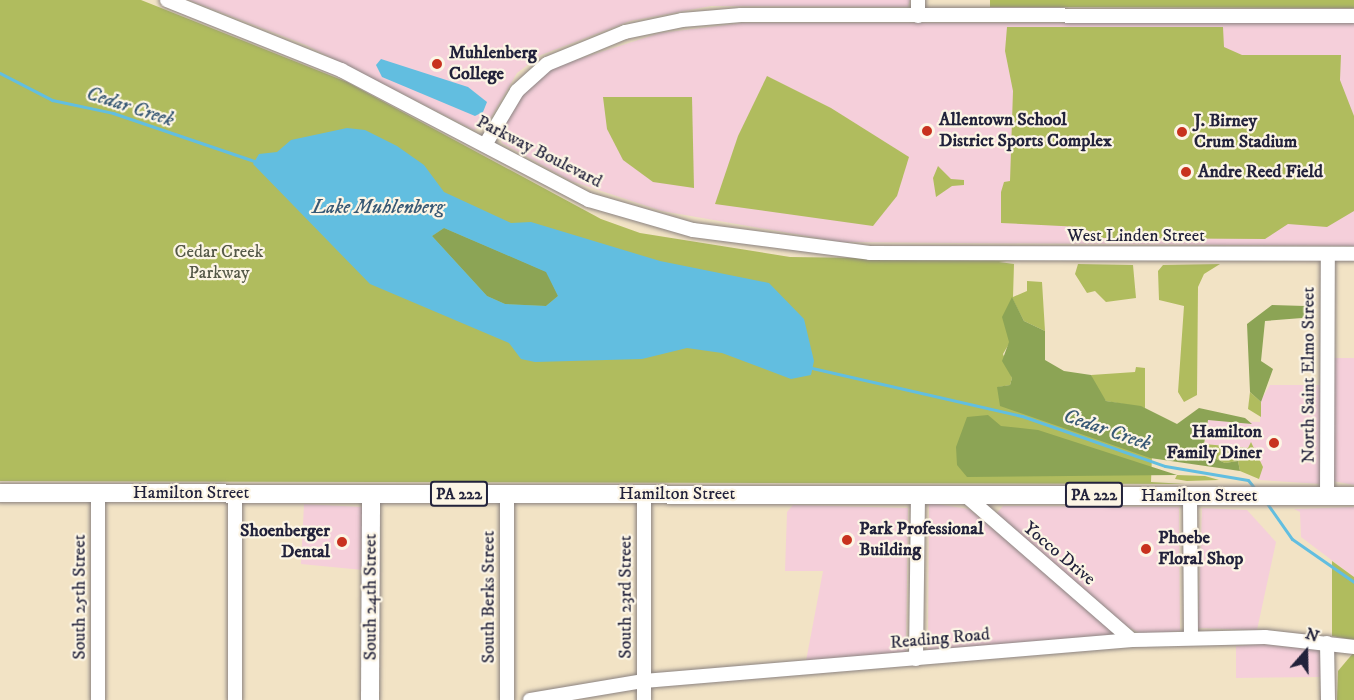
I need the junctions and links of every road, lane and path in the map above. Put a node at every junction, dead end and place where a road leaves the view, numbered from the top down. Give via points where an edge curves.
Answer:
1 (166, 0) edge
2 (918, 0) edge
3 (918, 16) junction
4 (1354, 16) edge
5 (485, 145) junction
6 (918, 253) joint
7 (1328, 254) junction
8 (1354, 254) edge
9 (0, 493) edge
10 (98, 493) junction
11 (235, 494) junction
12 (371, 494) junction
13 (507, 494) junction
14 (644, 494) junction
15 (918, 495) junction
16 (965, 495) junction
17 (1190, 496) junction
18 (1327, 496) junction
19 (1354, 496) edge
20 (1191, 638) junction
21 (1132, 640) junction
22 (1327, 643) junction
23 (1354, 647) edge
24 (916, 659) junction
25 (644, 681) junction
26 (98, 700) edge
27 (235, 700) edge
28 (370, 700) edge
29 (507, 700) edge
30 (530, 700) edge
31 (644, 700) edge
32 (1328, 700) edge

1 - 5 street, Parkway Boulevard via 341,70
2 - 3 street
3 - 4 street
3 - 5 street via 711,16 625,32 571,52 532,75
5 - 6 street, Parkway Boulevard via 589,200 657,222 799,247
6 - 7 street, West Linden Street
7 - 8 street, West Linden Street
7 - 18 street, North Saint Elmo Street
9 - 10 main road, Hamilton Street / PA 222
10 - 11 main road, Hamilton Street / PA 222
10 - 26 street, South 25th Street
11 - 12 main road, Hamilton Street / PA 222
11 - 27 street
12 - 13 main road, Hamilton Street / PA 222
12 - 28 main road, South 24th Street
13 - 14 main road, Hamilton Street / PA 222
13 - 29 street, South Berks Street
14 - 15 main road, Hamilton Street / PA 222
14 - 25 street, South 23rd Street
15 - 16 main road, Hamilton Street / PA 222
15 - 24 street
16 - 17 main road, Hamilton Street / PA 222
16 - 21 street, Yocco Drive
17 - 18 main road, Hamilton Street / PA 222
17 - 20 street
18 - 19 main road, Hamilton Street / PA 222
20 - 21 street, Reading Road
20 - 22 street, Reading Road
21 - 24 street, Reading Road
22 - 23 street, Reading Road
22 - 32 street
24 - 25 street, Reading Road
25 - 30 street, Reading Road
25 - 31 street, South 23rd Street

